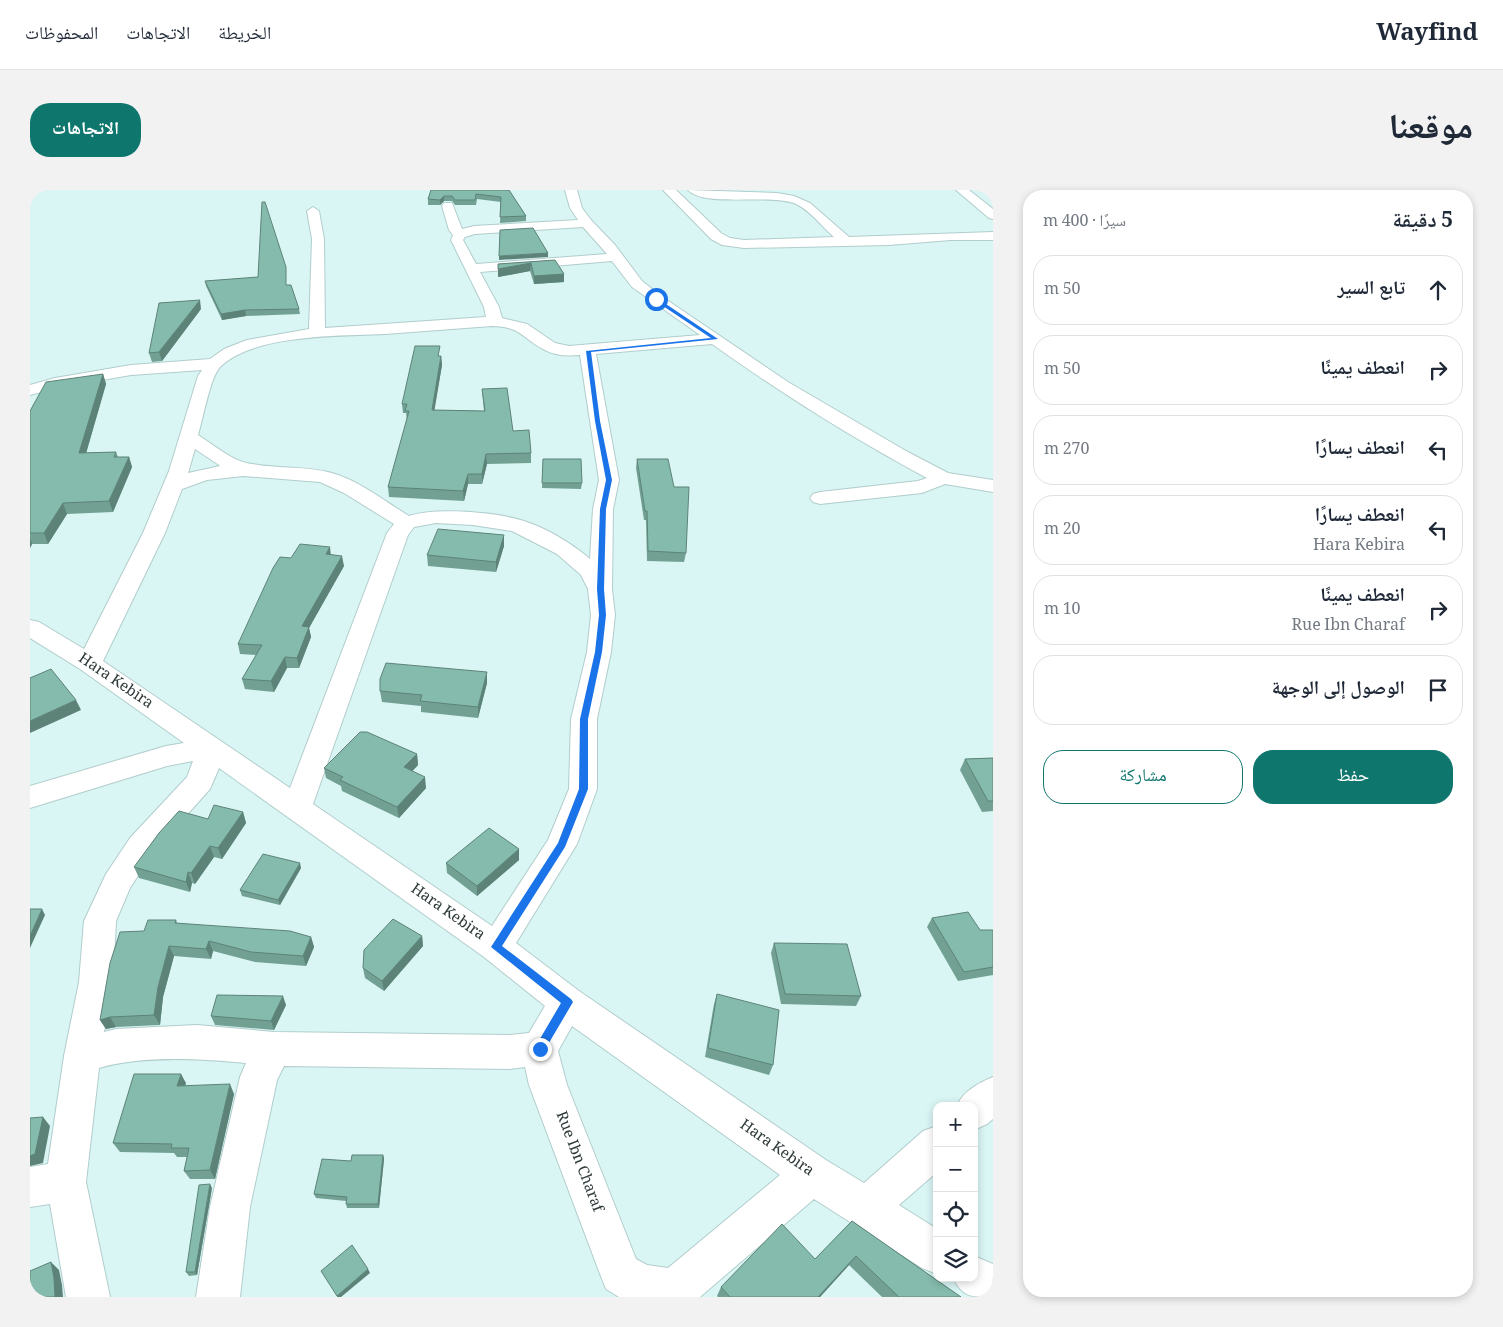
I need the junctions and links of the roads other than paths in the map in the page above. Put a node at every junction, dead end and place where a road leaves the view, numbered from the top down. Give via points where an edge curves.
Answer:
1 (571, 190) edge
2 (668, 190) edge
3 (694, 190) edge
4 (966, 194) edge
5 (993, 204) edge
6 (448, 206) edge
7 (313, 211) dead end
8 (993, 215) edge
9 (586, 223) junction
10 (460, 234) junction
11 (993, 236) edge
12 (846, 240) junction
13 (616, 257) junction
14 (473, 268) junction
15 (494, 320) junction
16 (317, 333) junction
17 (715, 339) junction
18 (588, 351) junction
19 (214, 364) junction
20 (30, 390) edge
21 (188, 437) junction
22 (246, 469) junction
23 (943, 478) junction
24 (172, 486) junction
25 (993, 486) edge
26 (820, 498) dead end
27 (407, 523) junction
28 (600, 589) junction
29 (30, 627) edge
30 (88, 663) junction
31 (211, 748) junction
32 (30, 797) edge
33 (297, 809) junction
34 (496, 947) junction
35 (567, 1002) junction
36 (274, 1049) junction
37 (540, 1049) junction
38 (82, 1056) junction
39 (993, 1094) edge
40 (978, 1107) edge
41 (935, 1147) edge
42 (812, 1174) junction
43 (48, 1185) edge
44 (866, 1208) junction
45 (933, 1250) edge
46 (978, 1280) edge
47 (993, 1289) edge
48 (670, 1294) edge
49 (88, 1297) edge
50 (218, 1297) edge

1 - 9 street via 576,208
2 - 12 street via 716,236 727,242
3 - 12 street via 793,199
4 - 5 street
4 - 8 street
6 - 10 street via 455,230
7 - 16 street via 318,239
9 - 10 street via 474,230
9 - 13 street
10 - 14 street via 457,240
11 - 12 street
13 - 14 street
13 - 17 street via 637,284
14 - 15 street
15 - 16 street
15 - 18 street via 528,330 556,350
16 - 19 street via 253,343 230,352
17 - 18 street
17 - 23 street via 782,386 871,440
18 - 28 street via 609,480 603,509
19 - 20 street via 131,370
19 - 21 street via 206,376
21 - 22 street via 226,461
21 - 24 street
22 - 24 street via 206,472
22 - 27 street via 329,478
23 - 25 street
23 - 26 street via 922,487
24 - 30 street via 154,533
27 - 28 street via 455,517 517,526 565,549 591,572
27 - 33 street via 398,533
28 - 34 street via 599,652 584,719 584,789 562,844
29 - 30 street, Hara Kebira
30 - 31 street, Hara Kebira
31 - 32 street via 166,756
31 - 33 street, Hara Kebira
31 - 38 street via 200,782 140,846 117,883 100,921 96,982
33 - 34 street, Hara Kebira
34 - 35 street, Hara Kebira
35 - 37 street
35 - 42 street, Hara Kebira
36 - 37 street via 510,1052
36 - 38 street via 197,1042 116,1046
36 - 50 street via 256,1086 230,1207
37 - 48 street, Rue Ibn Charaf via 548,1086 621,1274 642,1286
38 - 43 street
39 - 40 street
41 - 44 street
42 - 44 street, Hara Kebira
42 - 48 street
43 - 49 street
44 - 45 street, Hara Kebira
46 - 47 street

